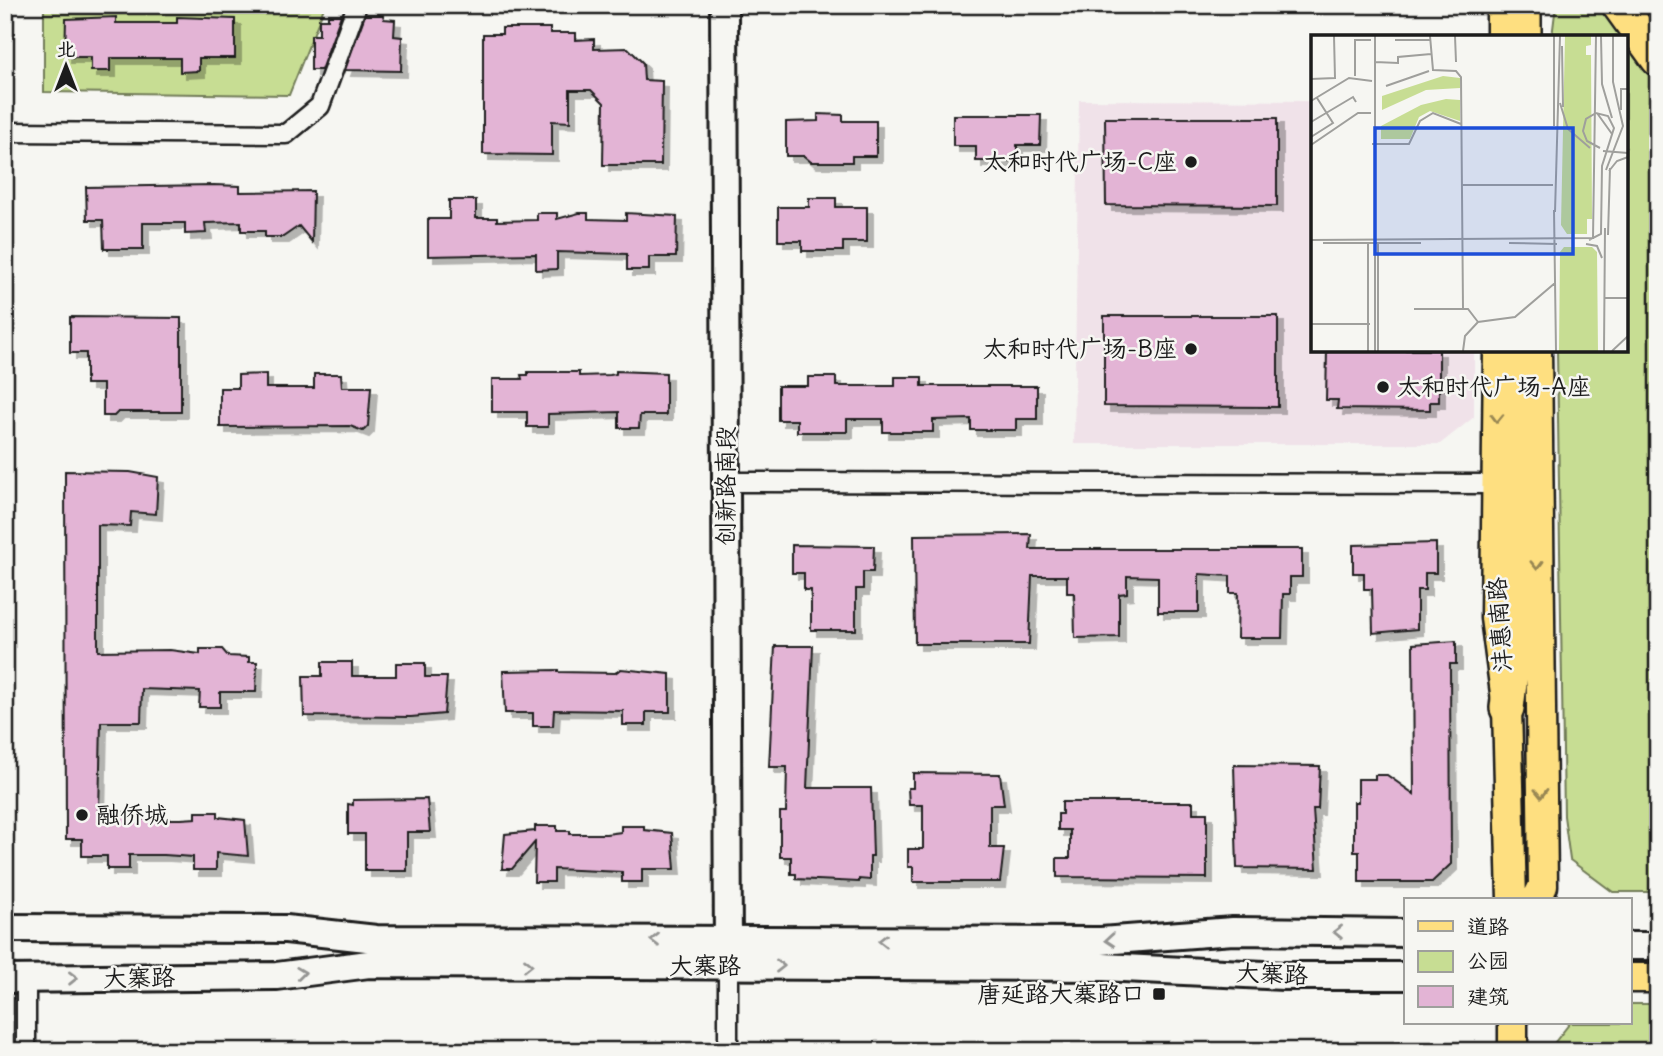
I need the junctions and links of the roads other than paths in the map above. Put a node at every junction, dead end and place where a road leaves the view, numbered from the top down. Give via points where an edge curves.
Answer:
1 (357, 5) edge
2 (723, 5) edge
3 (1501, 5) edge
4 (1524, 5) edge
5 (1540, 5) edge
6 (1619, 5) edge
7 (1647, 5) edge
8 (1658, 22) edge
9 (1500, 35) edge
10 (1524, 35) edge
11 (1539, 35) edge
12 (1658, 59) edge
13 (5, 132) edge
14 (1498, 352) edge
15 (1520, 352) edge
16 (1537, 352) edge
17 (726, 482) junction
18 (1508, 485) junction
19 (1507, 708) joint
20 (1512, 898) edge
21 (1537, 898) edge
22 (5, 929) edge
23 (1404, 933) edge
24 (1632, 946) edge
25 (1658, 946) edge
26 (728, 953) junction
27 (1404, 976) edge
28 (1632, 978) edge
29 (1658, 978) edge
30 (16, 979) edge
31 (1513, 1024) edge
32 (26, 1051) edge
33 (728, 1051) edge
34 (1513, 1051) edge

1 - 13 street via 320,106 286,134
2 - 17 main road, 创新路南段
3 - 9 main road
4 - 10 highway
5 - 11 main road
6 - 12 highway
7 - 8 highway
14 -> 18 main road
15 - 18 highway
16 -> 21 main road via 1543,886
17 - 18 street
17 - 26 main road, 创新路南段
18 - 19 highway via 1517,624
19 - 20 main road, 沣惠南路
26 -> 22 main road, 大寨路 via 376,939 286,929
23 -> 26 main road, 大寨路 via 1233,931 1101,941
24 - 25 main road
26 -> 27 main road, 大寨路 via 1284,976
30 -> 26 main road, 大寨路 via 277,976 369,964
26 - 33 street
28 - 29 main road
30 - 32 street
31 - 34 main road

